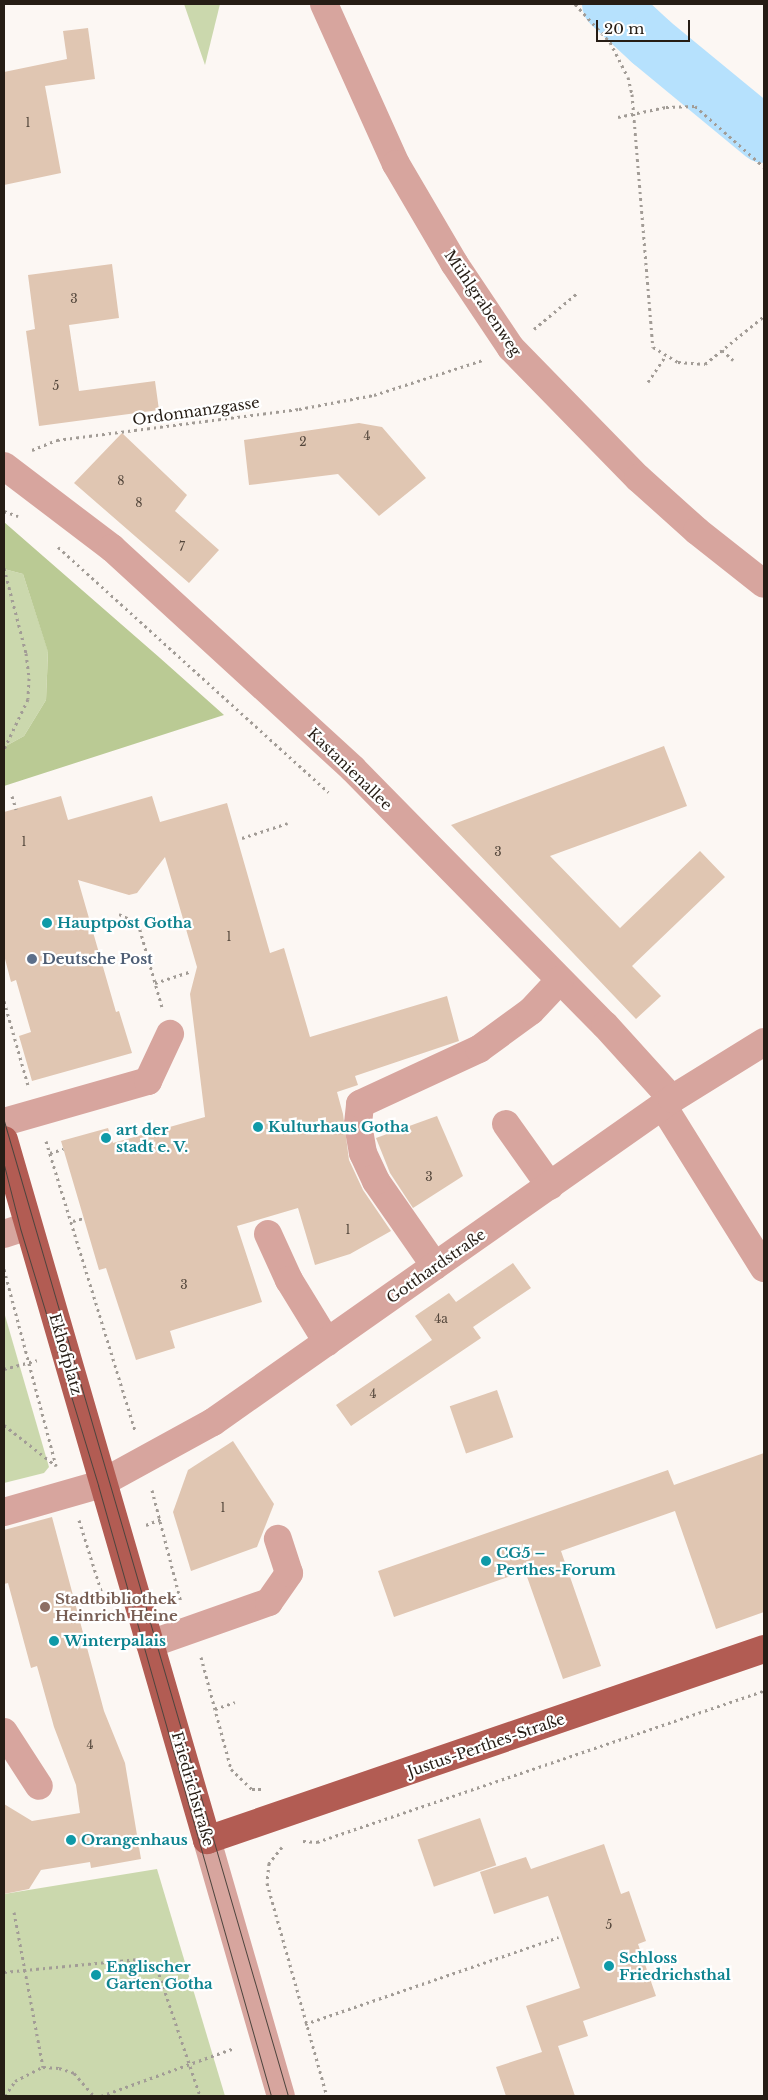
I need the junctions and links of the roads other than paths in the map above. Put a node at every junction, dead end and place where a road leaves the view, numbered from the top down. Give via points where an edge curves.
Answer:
1 (324, 4) edge
2 (8, 469) edge
3 (764, 584) edge
4 (560, 980) junction
5 (170, 1034) road end
6 (764, 1043) edge
7 (668, 1102) junction
8 (4, 1122) edge
9 (506, 1124) dead end
10 (4, 1140) edge
11 (550, 1186) junction
12 (16, 1230) edge
13 (268, 1234) dead end
14 (435, 1266) junction
15 (764, 1268) edge
16 (327, 1342) junction
17 (103, 1482) junction
18 (4, 1512) edge
19 (278, 1539) dead end
20 (150, 1644) junction
21 (764, 1649) edge
22 (4, 1732) edge
23 (39, 1786) dead end
24 (207, 1840) junction
25 (281, 2096) edge

1 - 3 street, Mühlgrabenweg via 396,164 454,263 512,348 638,478 697,531
2 - 4 street, Kastanienallee via 112,548 353,769
4 - 7 street, Kastanienallee
4 - 14 street via 531,1011 479,1048 360,1104 358,1124 366,1160 376,1180
5 - 8 street via 148,1081
6 - 7 street, Gotthardstraße
7 - 11 street, Gotthardstraße
7 - 15 street, Kastanienallee
9 - 11 street
10 - 12 main road, Ekhofplatz
11 - 14 street, Gotthardstraße
12 - 17 main road, Ekhofplatz
13 - 16 street via 289,1280
14 - 16 street, Gotthardstraße
16 - 17 street, Gotthardstraße via 213,1422
17 - 18 street, Gotthardstraße
17 - 20 main road, Friedrichstraße
19 - 20 street via 289,1574 269,1602
20 - 24 main road, Friedrichstraße
21 - 24 main road, Justus-Perthes-Straße
22 - 23 street
24 - 25 street, Friedrichstraße

